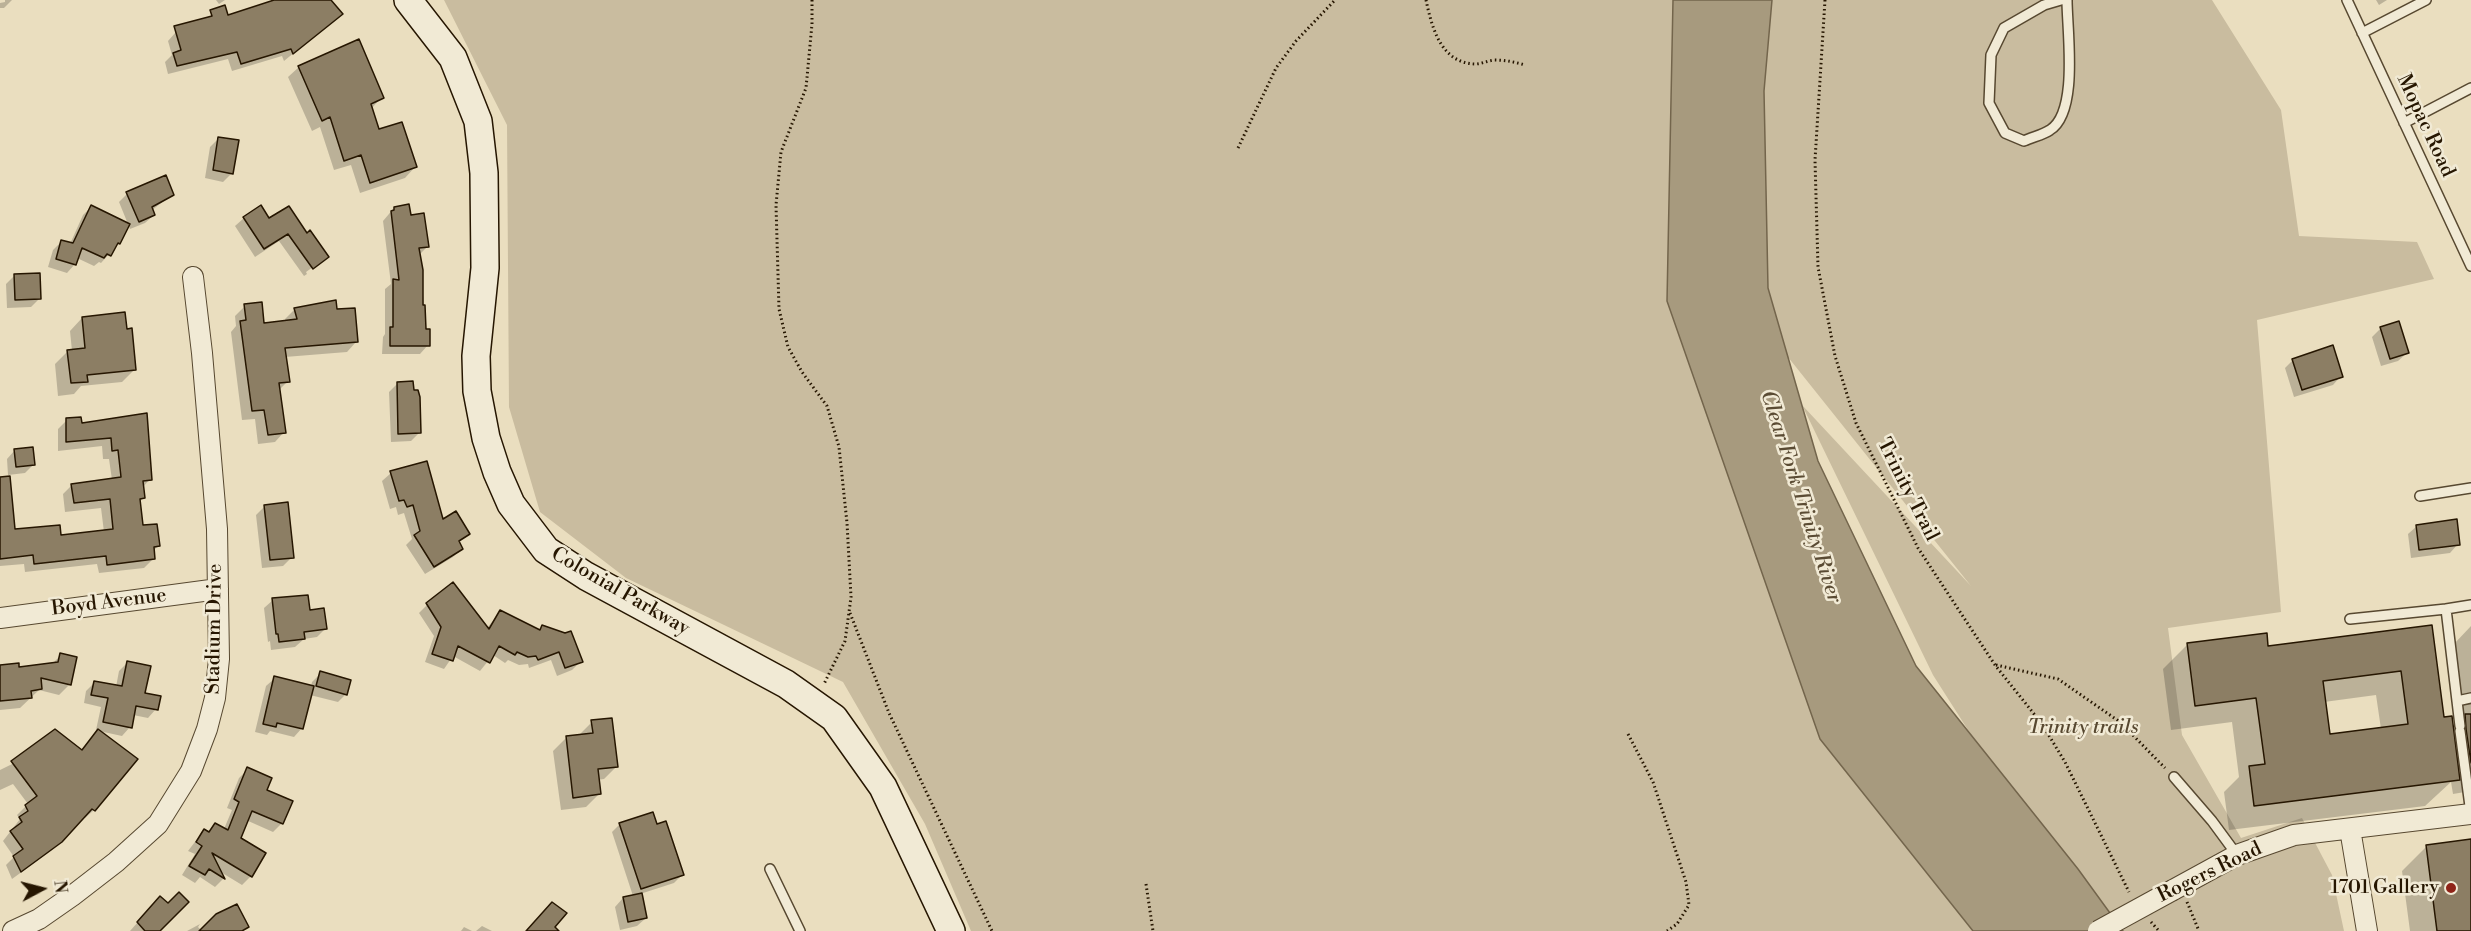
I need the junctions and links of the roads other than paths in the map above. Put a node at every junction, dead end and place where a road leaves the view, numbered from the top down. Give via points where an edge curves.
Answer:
1 (408, 0) edge
2 (2061, 0) edge
3 (2067, 0) edge
4 (2347, 0) edge
5 (2426, 0) edge
6 (2362, 33) junction
7 (2471, 88) edge
8 (2404, 123) junction
9 (2471, 266) edge
10 (193, 277) dead end
11 (2471, 488) edge
12 (2420, 496) dead end
13 (218, 589) junction
14 (2471, 605) edge
15 (2446, 609) junction
16 (0, 618) edge
17 (2350, 619) dead end
18 (2471, 698) edge
19 (2457, 700) junction
20 (2174, 777) road end
21 (2471, 814) edge
22 (2350, 829) junction
23 (2237, 855) junction
24 (770, 869) dead end
25 (13, 931) edge
26 (800, 931) edge
27 (951, 931) edge
28 (2098, 931) edge
29 (2367, 931) edge

1 - 27 street, Colonial Parkway via 453,58 478,121 484,173 485,268 476,356 477,391 486,438 512,504 546,550 586,576 786,684 834,718 883,787
2 - 3 lane via 2044,5 2004,28 1990,55 1989,103 2005,134 2024,141 2052,130 2063,115 2069,90
4 - 6 lane, Mopac Road
5 - 6 lane
6 - 8 lane, Mopac Road
7 - 8 lane
8 - 9 lane, Mopac Road
10 - 13 street, Stadium Drive via 214,494
11 - 12 lane
13 - 16 street, Boyd Avenue
13 - 25 street, Stadium Drive via 215,698 191,771 178,794 158,824 116,862 39,919
14 - 15 lane
15 - 17 lane
15 - 19 lane
18 - 19 lane
19 - 21 lane
20 - 23 lane
21 - 22 street, Rogers Road
22 - 23 street, Rogers Road via 2294,835
22 - 29 street
23 - 28 street, Rogers Road, bridge
24 - 26 lane

